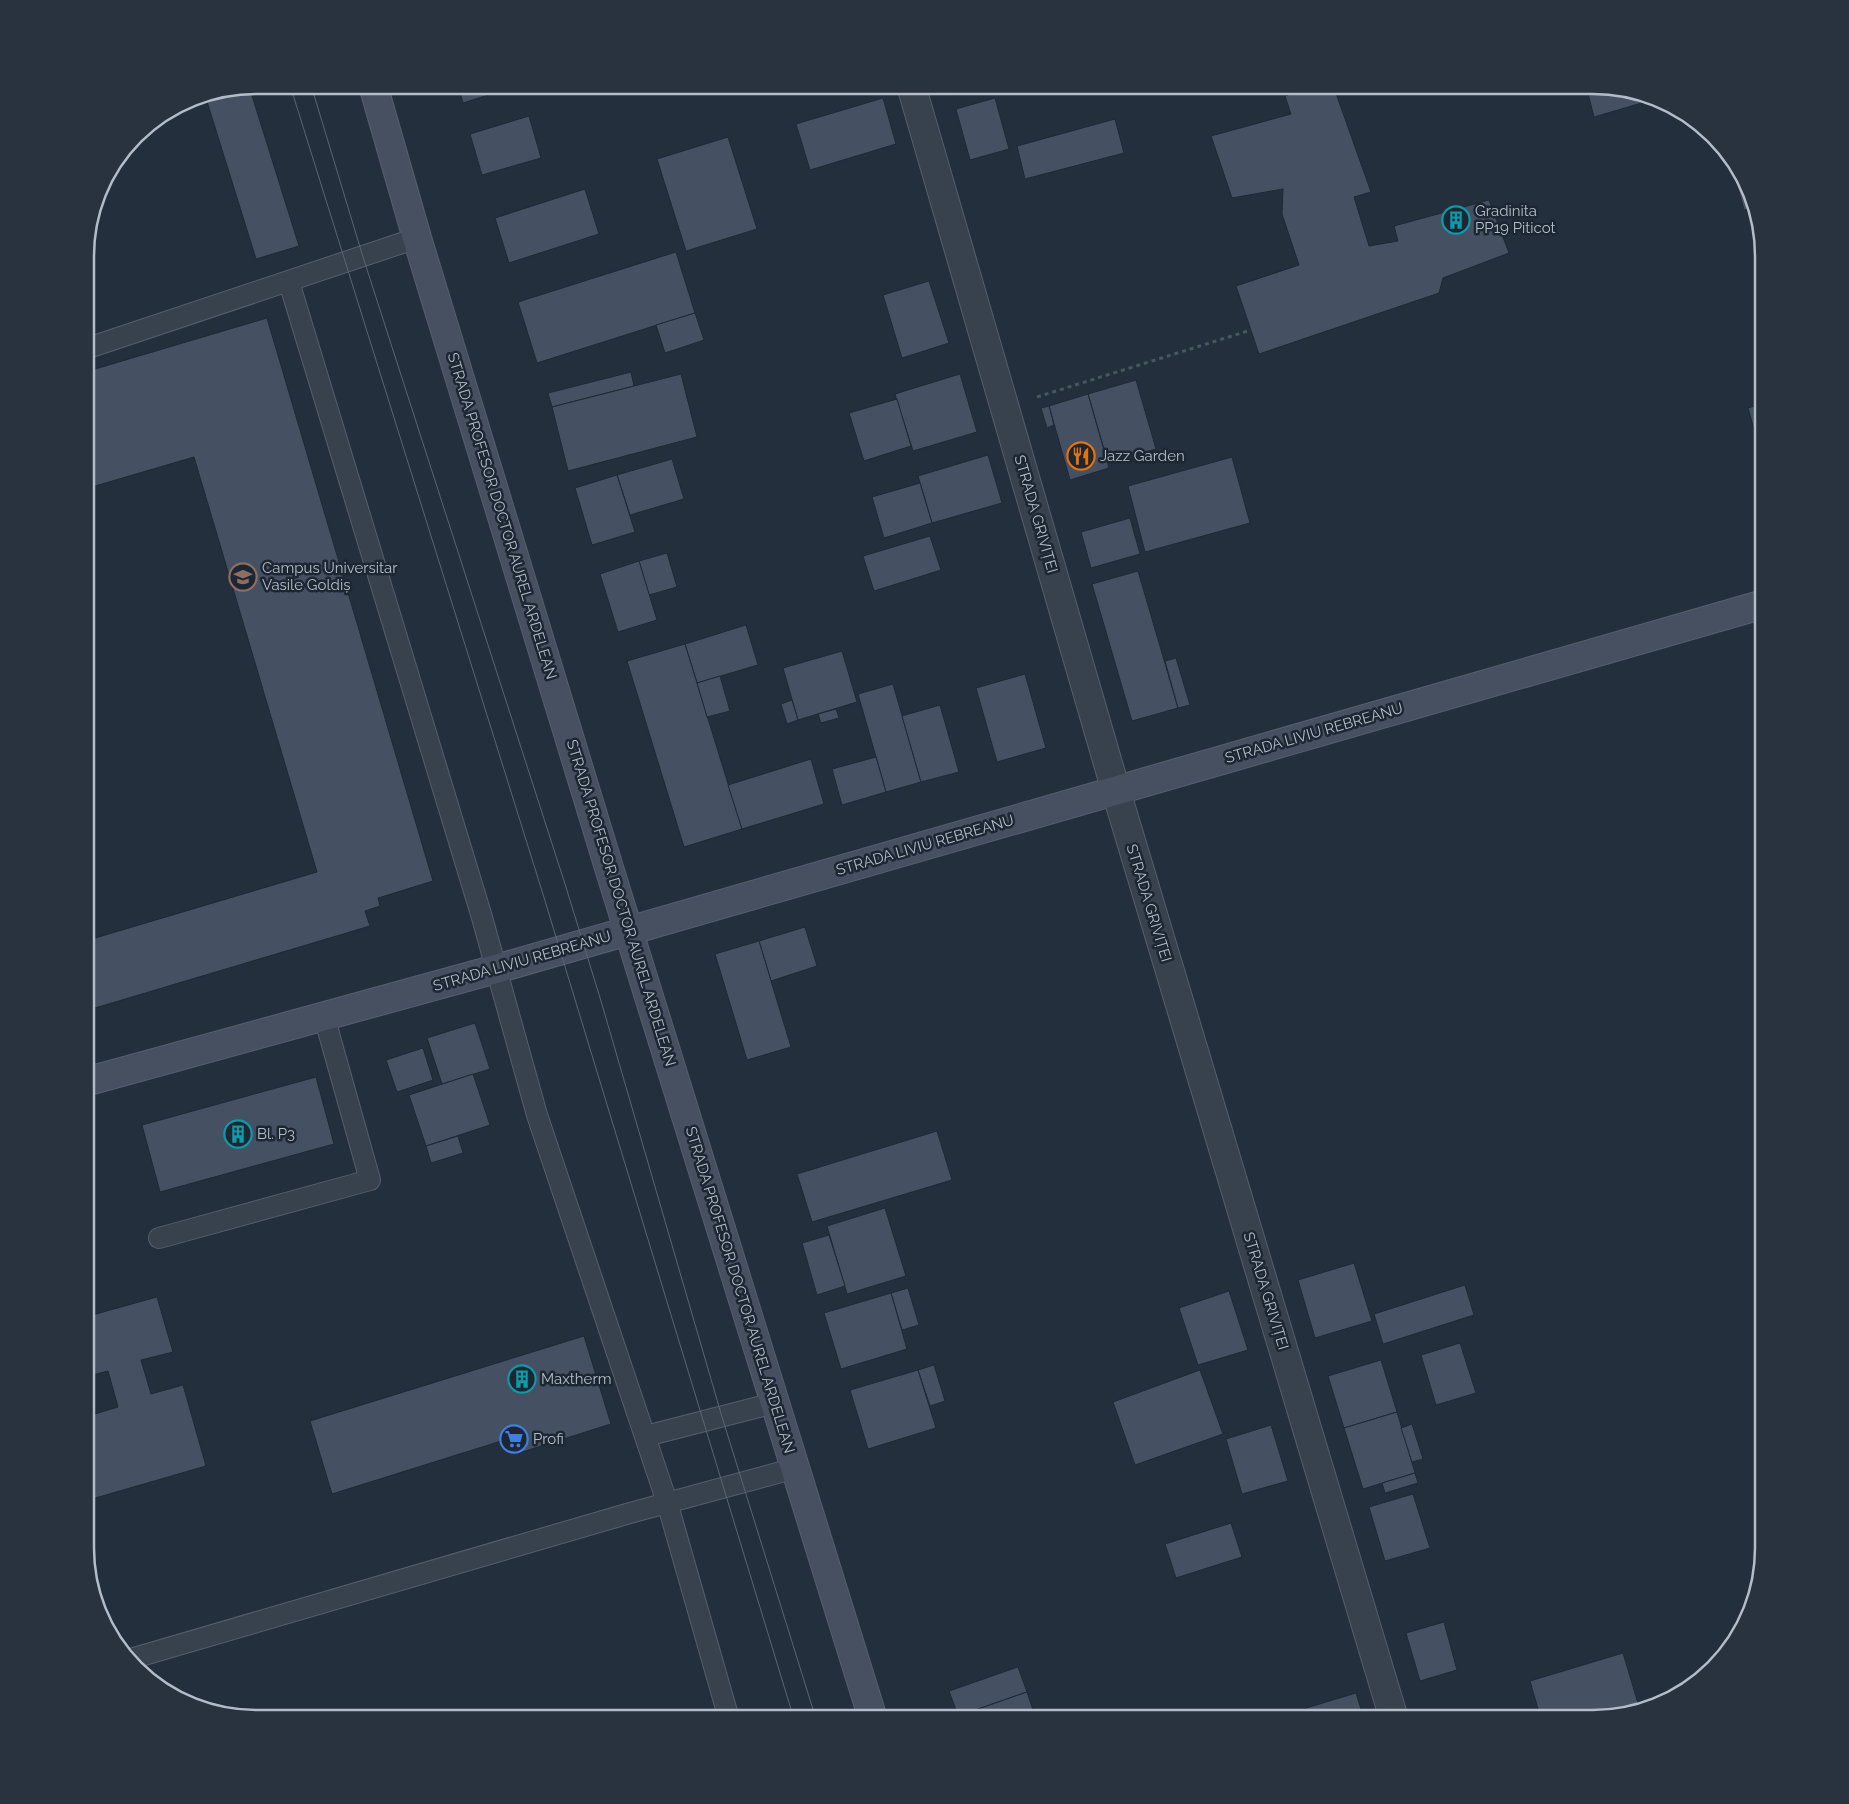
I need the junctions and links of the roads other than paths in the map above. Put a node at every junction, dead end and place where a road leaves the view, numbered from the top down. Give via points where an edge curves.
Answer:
1 (376, 94) edge
2 (914, 94) edge
3 (417, 238) junction
4 (289, 282) junction
5 (94, 346) edge
6 (1755, 607) edge
7 (1116, 791) junction
8 (629, 931) junction
9 (496, 969) junction
10 (324, 1016) junction
11 (94, 1080) edge
12 (160, 1238) dead end
13 (774, 1403) junction
14 (646, 1436) junction
15 (796, 1468) junction
16 (667, 1502) junction
17 (136, 1657) edge
18 (726, 1710) edge
19 (870, 1710) edge
20 (1391, 1710) edge

1 - 3 street, STRADA PROFESOR DOCTOR AUREL ARDELEAN
2 - 7 street, STRADA GRIVIȚEI
3 - 4 lane
3 - 8 street, STRADA PROFESOR DOCTOR AUREL ARDELEAN
4 - 5 lane
4 - 9 lane
6 - 7 street, STRADA LIVIU REBREANU
7 - 8 street, STRADA LIVIU REBREANU
7 - 20 street, STRADA GRIVIȚEI
8 - 9 street, STRADA LIVIU REBREANU
8 - 13 street, STRADA PROFESOR DOCTOR AUREL ARDELEAN
9 - 10 street, STRADA LIVIU REBREANU
9 - 14 lane via 537,1115
10 - 11 street, STRADA LIVIU REBREANU
10 - 12 lane via 370,1180
13 - 14 lane
13 - 15 street, STRADA PROFESOR DOCTOR AUREL ARDELEAN
14 - 16 lane
15 - 16 lane
15 - 19 street, STRADA PROFESOR DOCTOR AUREL ARDELEAN
16 - 17 lane
16 - 18 lane

